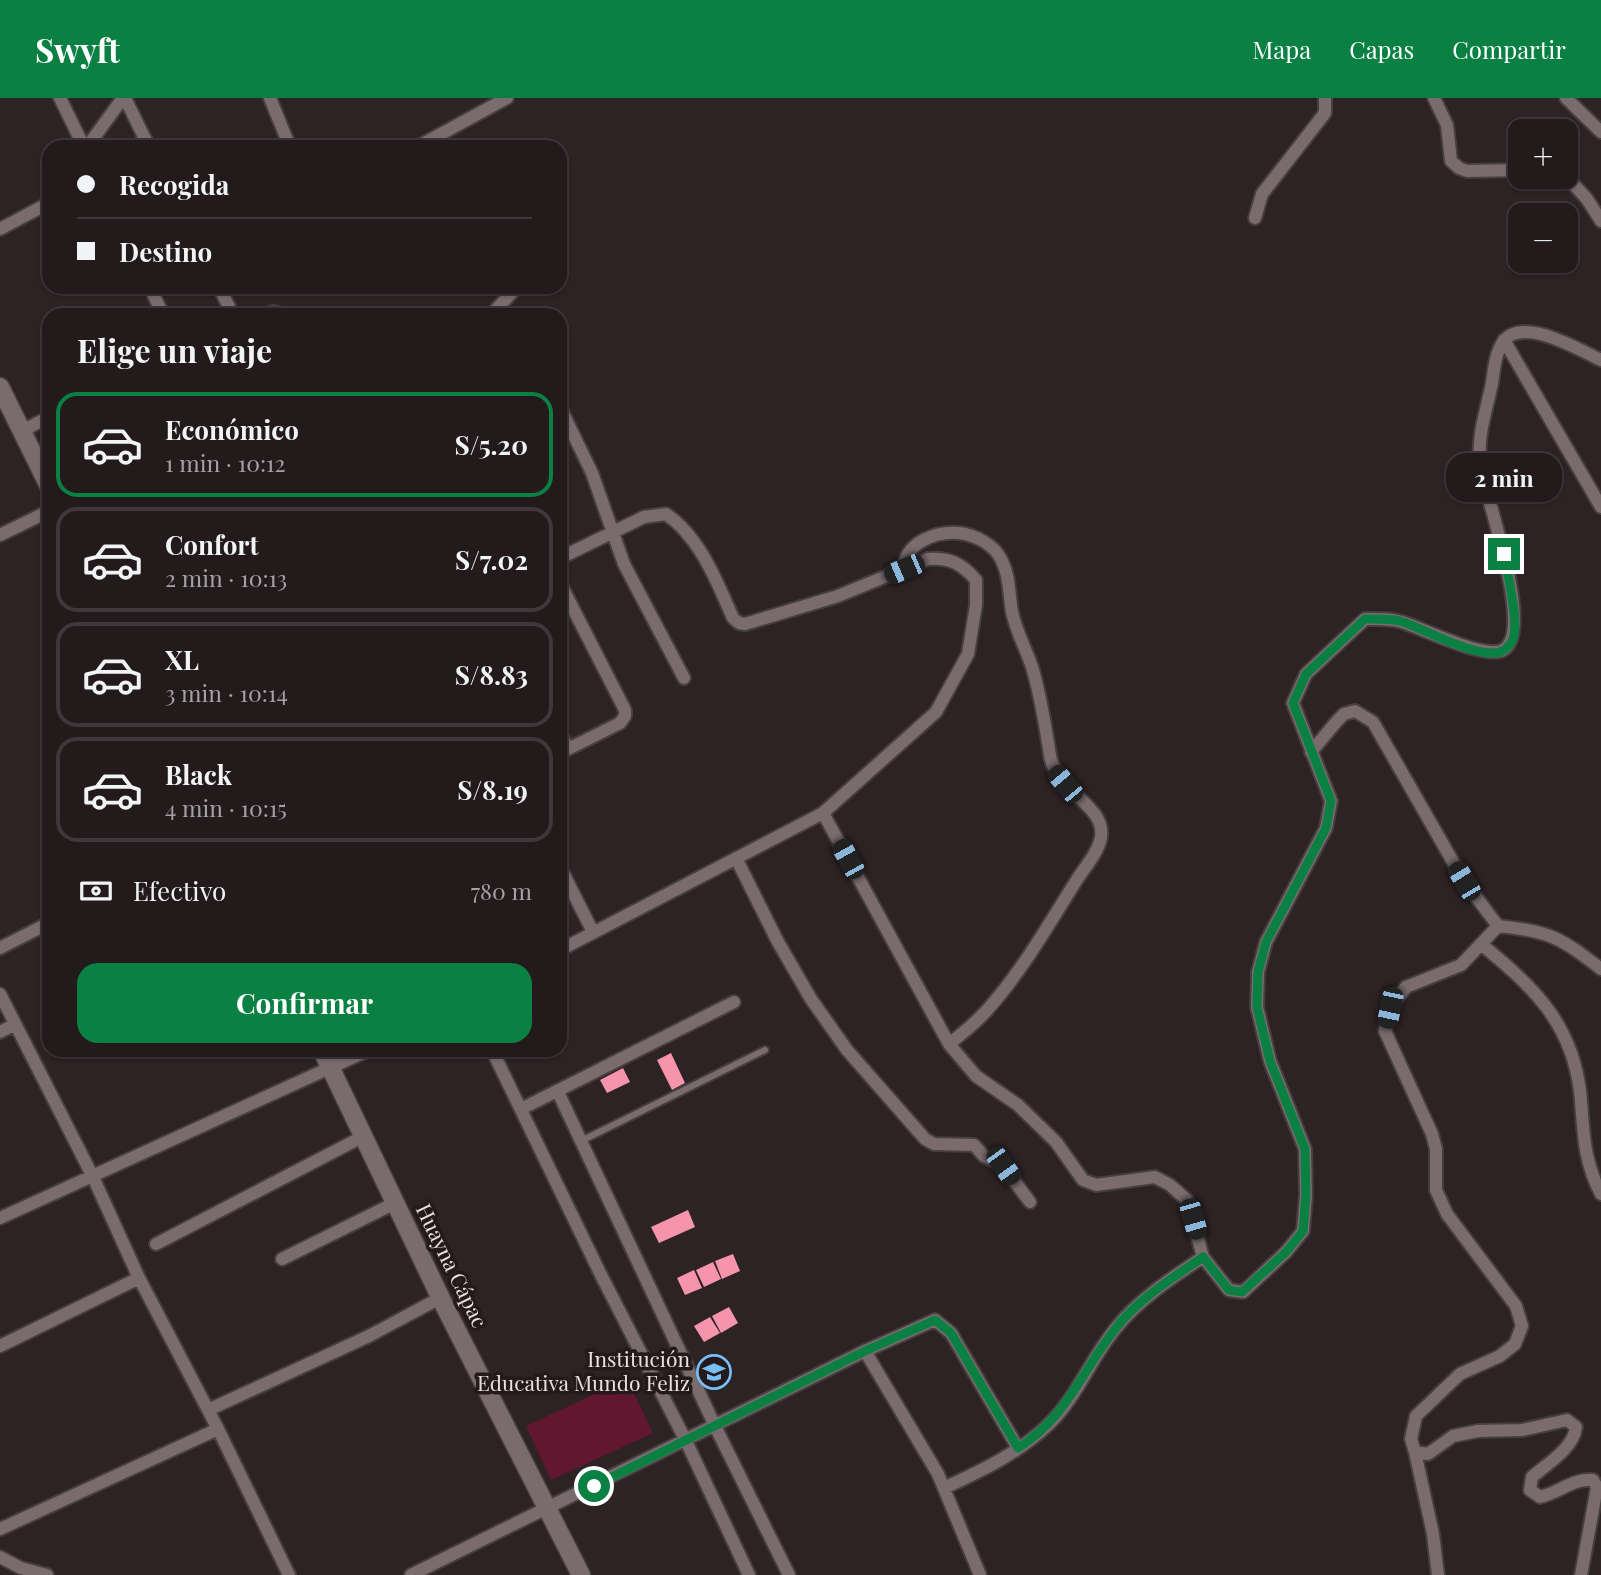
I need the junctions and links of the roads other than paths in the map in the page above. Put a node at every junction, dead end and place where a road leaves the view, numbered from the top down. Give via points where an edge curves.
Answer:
1 (60, 98) edge
2 (124, 98) edge
3 (270, 98) edge
4 (507, 98) edge
5 (1325, 98) edge
6 (1434, 98) edge
7 (1566, 98) edge
8 (1601, 132) edge
9 (81, 140) edge
10 (91, 140) edge
11 (145, 140) edge
12 (287, 140) edge
13 (430, 140) edge
14 (1508, 170) edge
15 (1578, 189) edge
16 (42, 207) edge
17 (1255, 218) dead end
18 (1601, 221) edge
19 (0, 229) edge
20 (511, 294) edge
21 (498, 308) edge
22 (1504, 340) junction
23 (1601, 360) edge
24 (0, 387) edge
25 (42, 421) edge
26 (567, 421) edge
27 (22, 431) junction
28 (42, 472) edge
29 (1601, 507) edge
30 (42, 514) edge
31 (611, 533) junction
32 (0, 535) edge
33 (567, 555) edge
34 (904, 569) junction
35 (567, 597) edge
36 (684, 678) dead end
37 (567, 750) edge
38 (1311, 752) junction
39 (823, 813) junction
40 (736, 858) junction
41 (567, 881) edge
42 (1499, 926) junction
43 (42, 927) edge
44 (593, 932) junction
45 (1481, 944) junction
46 (567, 946) edge
47 (0, 948) edge
48 (1601, 970) edge
49 (0, 994) edge
50 (734, 1002) dead end
51 (14, 1025) junction
52 (0, 1032) edge
53 (948, 1044) junction
54 (765, 1050) dead end
55 (326, 1057) edge
56 (355, 1057) edge
57 (495, 1057) edge
58 (332, 1069) junction
59 (558, 1092) junction
60 (521, 1109) junction
61 (364, 1136) junction
62 (580, 1141) junction
63 (93, 1177) junction
64 (1601, 1194) edge
65 (1030, 1202) dead end
66 (395, 1203) junction
67 (0, 1218) edge
68 (156, 1244) dead end
69 (1203, 1257) junction
70 (282, 1259) dead end
71 (139, 1278) junction
72 (440, 1298) junction
73 (0, 1346) edge
74 (865, 1351) junction
75 (208, 1410) junction
76 (715, 1426) junction
77 (218, 1429) junction
78 (686, 1441) junction
79 (1018, 1448) junction
80 (1415, 1452) junction
81 (944, 1488) junction
82 (548, 1508) junction
83 (0, 1529) edge
84 (0, 1558) edge
85 (47, 1575) edge
86 (289, 1575) edge
87 (411, 1575) edge
88 (581, 1575) edge
89 (749, 1575) edge
90 (789, 1575) edge
91 (981, 1575) edge
92 (1438, 1575) edge
93 (1581, 1575) edge

1 - 9 street
2 - 10 street
2 - 11 street
3 - 12 street
4 - 13 street
5 - 17 street via 1325,113 1262,194
6 - 14 street via 1447,125 1451,161 1466,171
7 - 8 street
15 - 18 street
16 - 19 street
20 - 21 street
22 - 23 street via 1537,332
22 - 29 street
22 - 38 street via 1480,455 1506,565 1515,628 1512,642 1497,653 1477,650 1401,622 1365,619 1306,674 1293,703
24 - 27 street
25 - 27 street
26 - 31 street via 592,473
27 - 28 street
30 - 32 street
31 - 33 street
31 - 34 street via 644,517 667,514 679,522 714,575 733,618 745,624 838,596
31 - 36 street
34 - 39 street via 942,558 957,562 976,580 968,654 936,712
34 - 53 street via 914,546 941,534 974,536 1003,561 1012,612 1040,694 1054,771 1097,817 1101,832 1100,844 999,997
35 - 37 street via 625,716 620,723
38 - 42 street via 1344,715 1355,711 1373,722 1464,881
38 - 69 street via 1331,801 1326,828 1266,942 1258,972 1257,1007 1270,1061 1305,1149 1303,1231 1242,1292 1229,1290
39 - 40 street
39 - 53 street
40 - 44 street
40 - 65 street via 811,999 901,1113 934,1144 974,1145 1003,1166
41 - 44 street
42 - 45 street
42 - 48 street via 1547,934
43 - 47 street
44 - 46 street
45 - 64 street via 1541,997 1561,1027 1577,1075 1583,1145
45 - 80 street via 1461,965 1406,987 1390,1008 1385,1031 1432,1134 1436,1190 1447,1214 1516,1306 1522,1326 1515,1344 1460,1374 1416,1416 1411,1439
49 - 51 street
50 - 59 street
51 - 52 street
51 - 63 street
53 - 69 street via 976,1076 1018,1105 1056,1142 1083,1180 1096,1185 1155,1177 1170,1185 1187,1200
54 - 62 lane
55 - 58 street, Huayna Cápac
56 - 58 street
57 - 60 street
58 - 61 street, Huayna Cápac
58 - 63 street
59 - 60 street
59 - 62 street
60 - 78 street
61 - 66 street, Huayna Cápac
61 - 68 street
62 - 76 street
63 - 67 street
63 - 71 street
66 - 70 street
66 - 72 street, Huayna Cápac
69 - 79 street via 1117,1326 1059,1414
71 - 73 street
71 - 75 street
72 - 75 street
72 - 82 street, Huayna Cápac
74 - 76 street
74 - 79 street via 935,1320 943,1325
74 - 81 street
75 - 77 street
76 - 78 street
76 - 90 street
77 - 83 street
77 - 86 street
78 - 82 street
78 - 89 street
79 - 81 street
80 - 92 street
80 - 93 street via 1428,1454 1453,1436 1522,1430 1567,1420 1576,1427 1575,1436 1532,1477 1530,1490 1540,1497 1581,1479 1593,1480 1597,1487
81 - 91 street
82 - 87 street
82 - 88 street, Huayna Cápac
84 - 85 street

